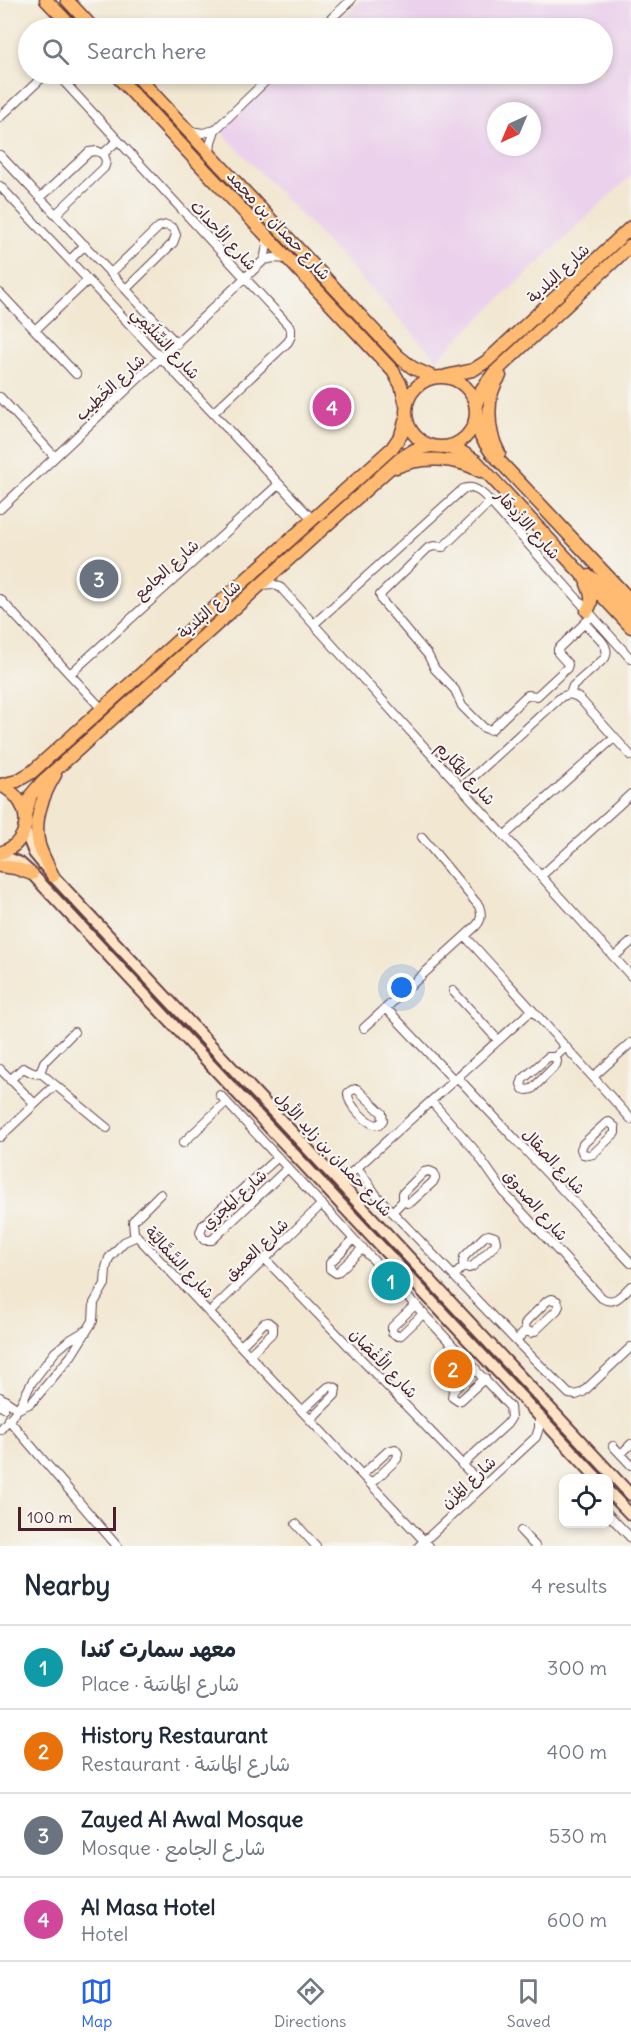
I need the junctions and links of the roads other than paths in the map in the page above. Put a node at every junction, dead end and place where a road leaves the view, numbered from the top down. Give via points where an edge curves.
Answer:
1 (46, 0) edge
2 (67, 0) edge
3 (351, 0) edge
4 (61, 18) edge
5 (84, 18) edge
6 (332, 18) edge
7 (35, 84) edge
8 (66, 84) edge
9 (124, 84) edge
10 (144, 84) edge
11 (263, 84) edge
12 (0, 117) edge
13 (215, 130) junction
14 (189, 131) junction
15 (118, 140) junction
16 (210, 153) junction
17 (103, 154) junction
18 (0, 155) edge
19 (0, 186) edge
20 (40, 198) junction
21 (56, 214) junction
22 (631, 227) edge
23 (266, 235) junction
24 (85, 245) junction
25 (631, 245) edge
26 (288, 259) junction
27 (69, 260) junction
28 (264, 260) junction
29 (111, 273) junction
30 (246, 278) junction
31 (88, 280) junction
32 (126, 289) junction
33 (0, 293) edge
34 (35, 330) junction
35 (177, 344) junction
36 (519, 350) junction
37 (161, 358) junction
38 (76, 374) dead end
39 (440, 377) junction
40 (0, 397) edge
41 (406, 405) junction
42 (476, 409) junction
43 (213, 413) junction
44 (406, 418) junction
45 (431, 446) junction
46 (446, 447) junction
47 (56, 457) junction
48 (508, 470) junction
49 (384, 473) junction
50 (490, 476) junction
51 (279, 484) junction
52 (490, 502) junction
53 (0, 508) edge
54 (312, 520) junction
55 (280, 567) junction
56 (582, 575) junction
57 (260, 585) junction
58 (281, 588) junction
59 (0, 599) edge
60 (631, 600) edge
61 (590, 613) junction
62 (631, 614) edge
63 (314, 624) junction
64 (585, 624) junction
65 (631, 627) edge
66 (631, 658) edge
67 (70, 674) junction
68 (570, 694) junction
69 (102, 709) junction
70 (615, 737) junction
71 (631, 756) edge
72 (62, 763) junction
73 (0, 785) edge
74 (461, 788) junction
75 (631, 794) edge
76 (25, 821) junction
77 (504, 836) junction
78 (422, 837) dead end
79 (0, 854) edge
80 (0, 866) edge
81 (32, 874) junction
82 (53, 876) junction
83 (541, 876) junction
84 (465, 936) junction
85 (631, 942) edge
86 (614, 957) junction
87 (631, 976) edge
88 (453, 991) dead end
89 (386, 1008) junction
90 (532, 1010) junction
91 (364, 1028) dead end
92 (74, 1032) dead end
93 (498, 1040) junction
94 (631, 1043) edge
95 (566, 1047) junction
96 (555, 1057) junction
97 (0, 1069) edge
98 (40, 1073) junction
99 (593, 1077) junction
100 (456, 1079) junction
101 (10, 1080) junction
102 (55, 1085) junction
103 (220, 1095) dead end
104 (431, 1101) junction
105 (226, 1102) junction
106 (35, 1104) junction
107 (628, 1116) edge
108 (381, 1124) junction
109 (614, 1125) junction
110 (107, 1128) dead end
111 (392, 1136) junction
112 (0, 1137) edge
113 (183, 1143) dead end
114 (278, 1157) junction
115 (302, 1163) junction
116 (288, 1168) junction
117 (354, 1170) junction
118 (331, 1173) junction
119 (319, 1181) junction
120 (301, 1182) junction
121 (160, 1194) dead end
122 (350, 1194) junction
123 (403, 1201) junction
124 (322, 1204) junction
125 (392, 1212) junction
126 (137, 1236) junction
127 (354, 1239) junction
128 (363, 1248) junction
129 (266, 1259) junction
130 (631, 1263) edge
131 (464, 1266) junction
132 (454, 1276) junction
133 (631, 1286) edge
134 (416, 1304) junction
135 (209, 1313) junction
136 (424, 1313) junction
137 (86, 1330) junction
138 (526, 1330) junction
139 (516, 1341) junction
140 (241, 1347) junction
141 (630, 1350) edge
142 (249, 1355) junction
143 (476, 1369) junction
144 (484, 1378) junction
145 (0, 1397) edge
146 (18, 1408) junction
147 (302, 1411) junction
148 (539, 1417) junction
149 (8, 1419) junction
150 (310, 1420) junction
151 (0, 1430) edge
152 (536, 1437) junction
153 (558, 1437) junction
154 (631, 1444) edge
155 (613, 1446) dead end
156 (621, 1454) junction
157 (462, 1465) junction
158 (631, 1465) edge
159 (592, 1474) edge
160 (362, 1475) junction
161 (371, 1484) junction
162 (483, 1486) junction
163 (613, 1495) edge
164 (631, 1495) edge
165 (631, 1515) edge
166 (613, 1518) edge
167 (296, 1524) dead end
168 (521, 1531) dead end
169 (631, 1538) edge
170 (424, 1544) edge
171 (117, 1546) edge
172 (316, 1546) edge
173 (536, 1546) edge

1 - 4 main road
2 - 5 main road
3 - 6 street
7 - 12 street
8 - 15 street, شارع الأحداث
9 - 23 main road, شارع حمدان بن محمد
10 - 14 main road, شارع حمدان بن محمد
11 - 13 street
13 - 14 street
13 - 16 street
14 - 16 main road, شارع حمدان بن محمد
15 - 17 street
15 - 30 street, شارع الأحداث
16 - 39 main road, شارع حمدان بن محمد via 398,356 413,368
17 - 20 street via 89,152
17 - 21 street via 104,168
18 - 20 street, شارع السِّلَيْمِي
19 - 27 street, شارع السِّلَيْمِي
20 - 21 street, شارع السِّلَيْمِي
21 - 24 street, شارع السِّلَيْمِي
22 - 39 main road, شارع البلدية via 487,361 473,370
23 - 26 main road, شارع حمدان بن محمد
23 - 28 street
24 - 27 street
24 - 29 street, شارع السِّلَيْمِي
25 - 36 main road, شارع البلدية
26 - 28 street
26 - 41 main road, شارع حمدان بن محمد via 393,371
27 - 31 street, شارع السِّلَيْمِي
28 - 30 street, شارع الخَطِيب
29 - 32 street, شارع السِّلَيْمِي
29 - 32 street, شارع السِّلَيْمِي via 159,227 173,228 173,243
30 - 35 street, شارع الخَطِيب
30 - 43 street, شارع الأحداث via 289,325 291,336
31 - 34 street
31 - 37 street, شارع السِّلَيْمِي
32 - 35 street, شارع السِّلَيْمِي
33 - 34 street
34 - 38 street
35 - 37 street, شارع الخَطِيب
36 - 42 main road, شارع البلدية via 482,389
36 - 48 main road via 493,385 490,402 492,437
37 - 43 street, شارع السِّلَيْمِي
37 - 47 street, شارع الخَطِيب
39 - 41 main road via 418,384
39 - 42 main road via 469,389
40 - 47 street
41 - 44 main road
42 - 46 main road via 475,422 464,439
42 - 48 main road via 485,444
43 - 51 street, شارع السِّلَيْمِي
44 - 45 main road via 412,432
44 - 54 main road, شارع البلدية via 392,448
45 - 46 main road
45 - 49 main road, شارع البلدية via 407,453
46 - 50 main road via 469,456
47 - 53 street, شارع الخَطِيب
48 - 60 main road
49 - 50 main road via 425,460 460,462
49 - 55 main road, شارع البلدية
50 - 56 main road
51 - 54 street, شارع السِّلَيْمِي
51 - 67 street, شارع الجامع
52 - 61 street, شارع الازْدِهَار
52 - 63 street, شارع الازْدِهَار via 474,488 463,489
52 - 64 street via 442,547 428,548 380,595 455,690 462,706 485,730 491,730 525,697 537,696 567,668 558,649
54 - 69 main road, شارع البلدية
55 - 57 main road, شارع البلدية
55 - 58 street
56 - 61 main road via 592,597
56 - 62 main road via 598,581
56 - 65 main road
57 - 58 street
57 - 72 main road, شارع البلدية
58 - 63 street, شارع المَكَارِم
59 - 67 street
61 - 64 street
61 - 66 street, شارع الازْدِهَار
63 - 74 street, شارع المَكَارِم
64 - 68 street via 606,646 607,653 573,686
67 - 69 street
68 - 70 street via 581,700
68 - 74 street via 561,697
69 - 73 main road, شارع البلدية via 32,772
70 - 71 street
70 - 77 street
72 - 76 main road, شارع البلدية via 36,788
72 - 82 main road via 46,790 39,820 39,844
73 - 76 main road via 17,796
74 - 77 street, شارع المَكَارِم
75 - 83 street
76 - 79 main road, شارع البلدية via 17,842
76 - 82 main road, شارع حمدان بن زايد الأول via 34,853
77 - 83 street, شارع المَكَارِم
78 - 84 street via 480,910 479,923
79 - 81 main road, شارع حمدان بن زايد الأول
80 - 81 main road
81 - 115 main road, شارع حمدان بن زايد الأول
82 - 118 main road, شارع حمدان بن زايد الأول
83 - 86 street, شارع المَكَارِم
84 - 89 street
84 - 90 street
85 - 86 street
86 - 87 street, شارع المَكَارِم
88 - 93 street
89 - 91 street
89 - 100 street, شارع الصقال
90 - 93 street
90 - 95 street
92 - 98 street via 42,1064
93 - 100 street
94 - 99 street
95 - 96 street
95 - 99 street
96 - 96 street via 556,1065 531,1089 523,1089 523,1080 548,1057
97 - 101 street
98 - 101 street via 23,1068
98 - 102 street
99 - 107 street
100 - 104 street
100 - 130 street, شارع الصقال
101 - 106 street
102 - 106 street
102 - 110 street
103 - 105 street
104 - 111 street
104 - 133 street, شارع الصدوق via 473,1148 506,1195 602,1298 615,1301
105 - 113 street
105 - 114 street
106 - 112 street
107 - 109 street
108 - 108 street via 382,1113 360,1091 350,1091 349,1101 369,1123
108 - 111 street
109 - 109 street via 615,1133 593,1154 584,1154 583,1144 606,1123
111 - 117 street
114 - 116 street
114 - 116 street, شارع المجزي via 203,1225 201,1237 212,1240
115 - 119 main road, شارع حمدان بن زايد الأول
115 - 120 street
116 - 120 street
117 - 118 street
117 - 122 street
117 - 125 street
118 - 122 main road, شارع حمدان بن زايد الأول
119 - 120 street
119 - 148 main road, شارع حمدان بن زايد الأول
120 - 124 street
121 - 126 street, شارع السَّمَّالِيَّة via 133,1221
122 - 164 main road, شارع حمدان بن زايد الأول
123 - 123 street via 411,1202 433,1182 434,1173 424,1172 403,1193
123 - 125 street
124 - 127 street
124 - 129 street, شارع العميق
125 - 132 street
126 - 135 street, شارع السَّمَّالِيَّة
126 - 137 street via 124,1242 109,1258 105,1284 95,1300 93,1321
127 - 128 street
127 - 128 street via 330,1263 330,1269 339,1272
128 - 134 street
129 - 135 street, شارع العميق
129 - 157 street, شارع الأَغْصَان
131 - 131 street via 473,1266 494,1246 495,1237 485,1236 464,1257
131 - 132 street
132 - 139 street
134 - 136 street
134 - 136 street via 392,1327 392,1333 401,1335
135 - 140 street, شارع السَّمَّالِيَّة
136 - 143 street
137 - 146 street via 55,1352
137 - 146 street via 71,1356 34,1400
138 - 138 street via 535,1331 557,1310 557,1301 547,1301 526,1321
138 - 139 street
139 - 141 street via 562,1389 573,1395 583,1392
140 - 142 street, شارع السَّمَّالِيَّة
140 - 142 street via 264,1323 271,1323 273,1332
142 - 147 street, شارع السَّمَّالِيَّة
143 - 144 street
143 - 144 street via 453,1391 453,1397 461,1400
144 - 157 street via 510,1407 511,1418
145 - 146 street
146 - 149 street
147 - 150 street, شارع السَّمَّالِيَّة
147 - 150 street via 334,1386 336,1395
148 - 152 street
148 - 153 main road, شارع حمدان بن زايد الأول
149 - 151 street
149 - 171 street
150 - 160 street, شارع السَّمَّالِيَّة
152 - 153 street
152 - 162 street, شارع المُزْن
153 - 159 main road, شارع حمدان بن زايد الأول
154 - 156 street
155 - 156 street
156 - 158 street
157 - 162 street, شارع الأَغْصَان
160 - 161 street, شارع السَّمَّالِيَّة
160 - 161 street via 395,1449 397,1459
161 - 170 street, شارع السَّمَّالِيَّة
162 - 170 street, شارع المُزْن
163 - 165 main road
166 - 169 street
167 - 172 street
168 - 173 street

